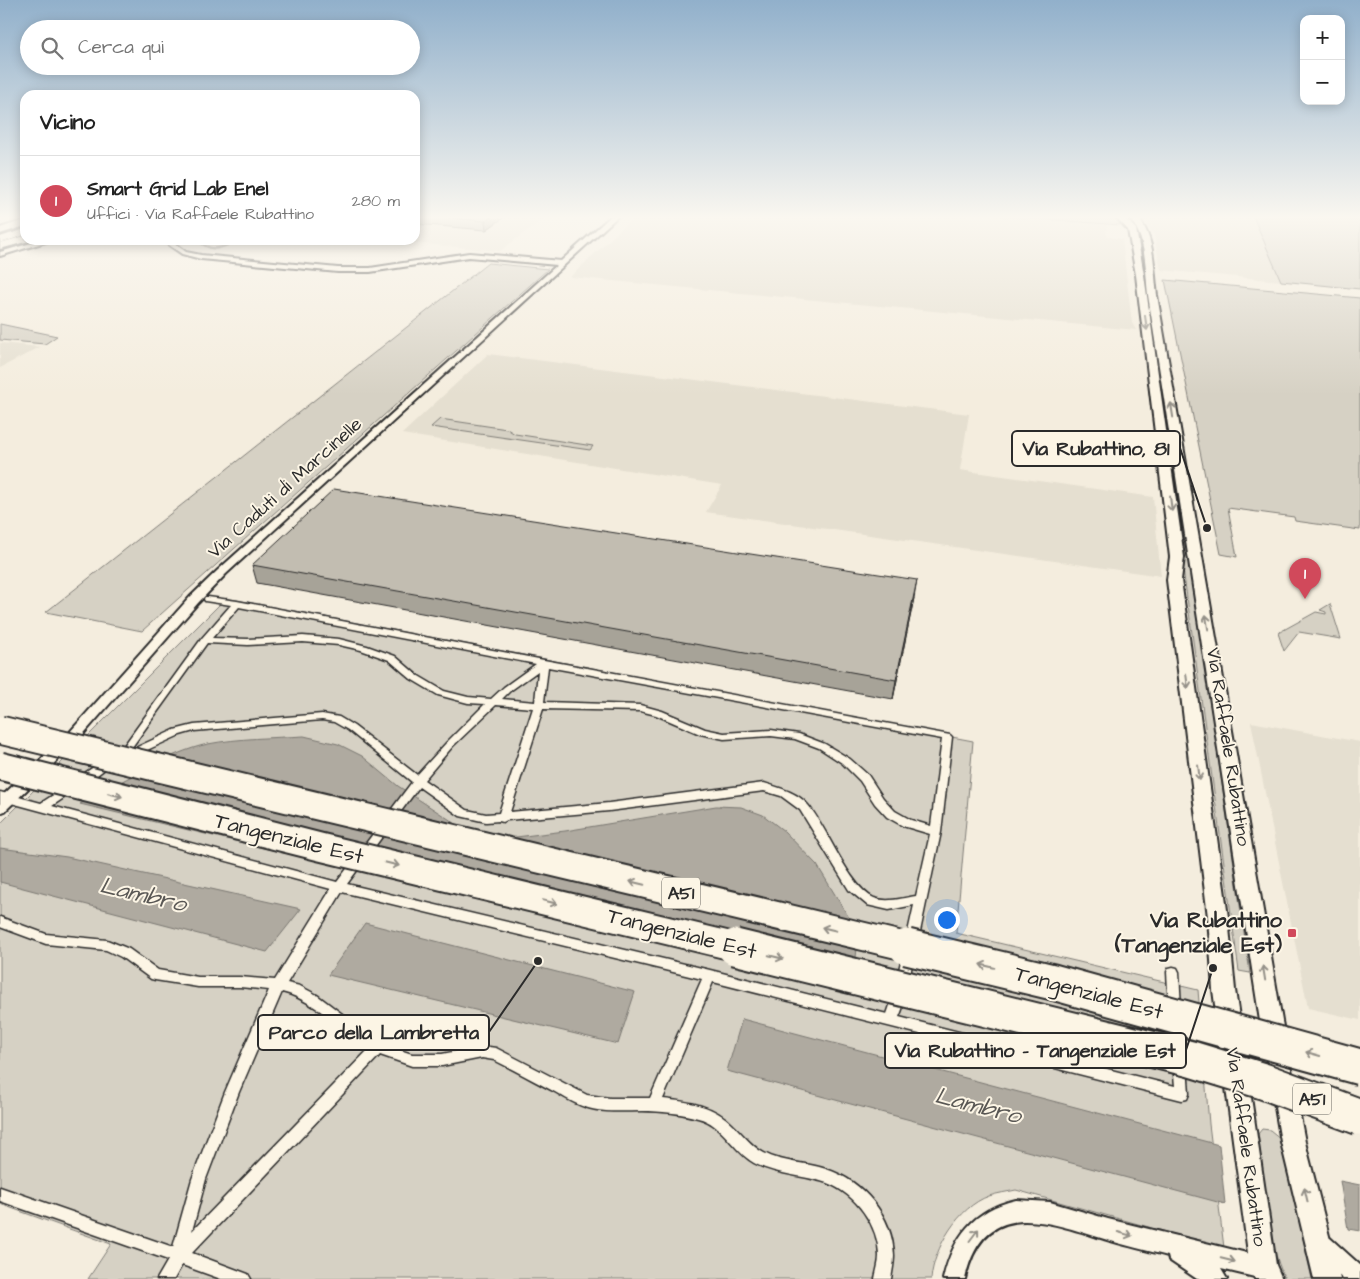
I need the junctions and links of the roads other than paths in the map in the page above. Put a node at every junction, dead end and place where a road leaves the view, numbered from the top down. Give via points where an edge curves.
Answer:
1 (549, 276) edge
2 (1139, 276) edge
3 (1151, 276) edge
4 (208, 599) dead end
5 (237, 604) junction
6 (205, 640) junction
7 (544, 663) junction
8 (493, 703) junction
9 (539, 705) junction
10 (0, 730) edge
11 (126, 749) junction
12 (0, 766) edge
13 (418, 780) junction
14 (3, 800) edge
15 (43, 807) junction
16 (503, 818) junction
17 (936, 832) junction
18 (343, 882) junction
19 (919, 900) junction
20 (0, 922) edge
21 (1173, 972) dead end
22 (710, 976) junction
23 (278, 986) junction
24 (891, 1020) junction
25 (378, 1048) junction
26 (1360, 1067) edge
27 (654, 1105) junction
28 (1360, 1117) edge
29 (0, 1194) edge
30 (1317, 1242) junction
31 (1164, 1245) junction
32 (172, 1267) edge
33 (1266, 1274) edge
34 (243, 1279) edge
35 (883, 1279) edge
36 (954, 1279) edge
37 (1216, 1279) edge
38 (1327, 1279) edge
39 (1360, 1279) edge

1 - 14 street, Via Caduti di Marcinelle via 216,578 79,730
2 -> 33 street, Via Raffaele Rubattino via 1177,557 1174,580 1218,917 1224,990
30 -> 3 street, Via Raffaele Rubattino via 1293,1142 1271,1021
4 - 5 street
5 - 6 street
5 - 7 street
6 - 8 street via 339,642 392,658 414,677 442,693
6 - 11 street
7 - 8 street
7 - 9 street
7 - 17 street via 947,737
8 - 9 street
8 - 13 street
9 - 16 street
9 - 17 street via 640,708 717,735 771,733 796,736 822,746 846,761 892,814 907,823
26 -> 10 highway, Tangenziale Est / A51, bridge via 1053,982
11 - 13 street via 136,752 177,732 194,728 322,717 336,719 351,728
11 - 15 street
12 -> 28 highway, Tangenziale Est / A51, bridge via 1113,1039 1263,1081
13 - 16 street via 464,813
13 - 18 street, bridge
14 - 15 street
15 - 18 street
16 - 19 street via 764,788 785,793 804,807 853,887 871,902 889,905
17 - 19 street
18 - 22 street
18 - 23 street
19 - 24 street via 898,1002
20 - 23 street via 46,939 107,946 125,953 155,974 198,982
21 - 24 street via 1182,1094
22 - 24 street
22 - 27 street
23 - 25 street via 296,990 314,1000
23 - 32 street via 199,1179
25 - 27 street via 412,1060 442,1060 482,1052 496,1054 584,1101 597,1105
25 - 32 street
27 - 35 street via 700,1111 716,1119 759,1158 829,1176 860,1196 882,1230 886,1253
29 - 32 street
30 - 38 street, Via Raffaele Rubattino
30 - 39 street
31 -> 33 street
36 -> 31 street via 964,1250 977,1230 995,1217 1016,1210 1043,1212
31 - 37 street
32 - 34 street

